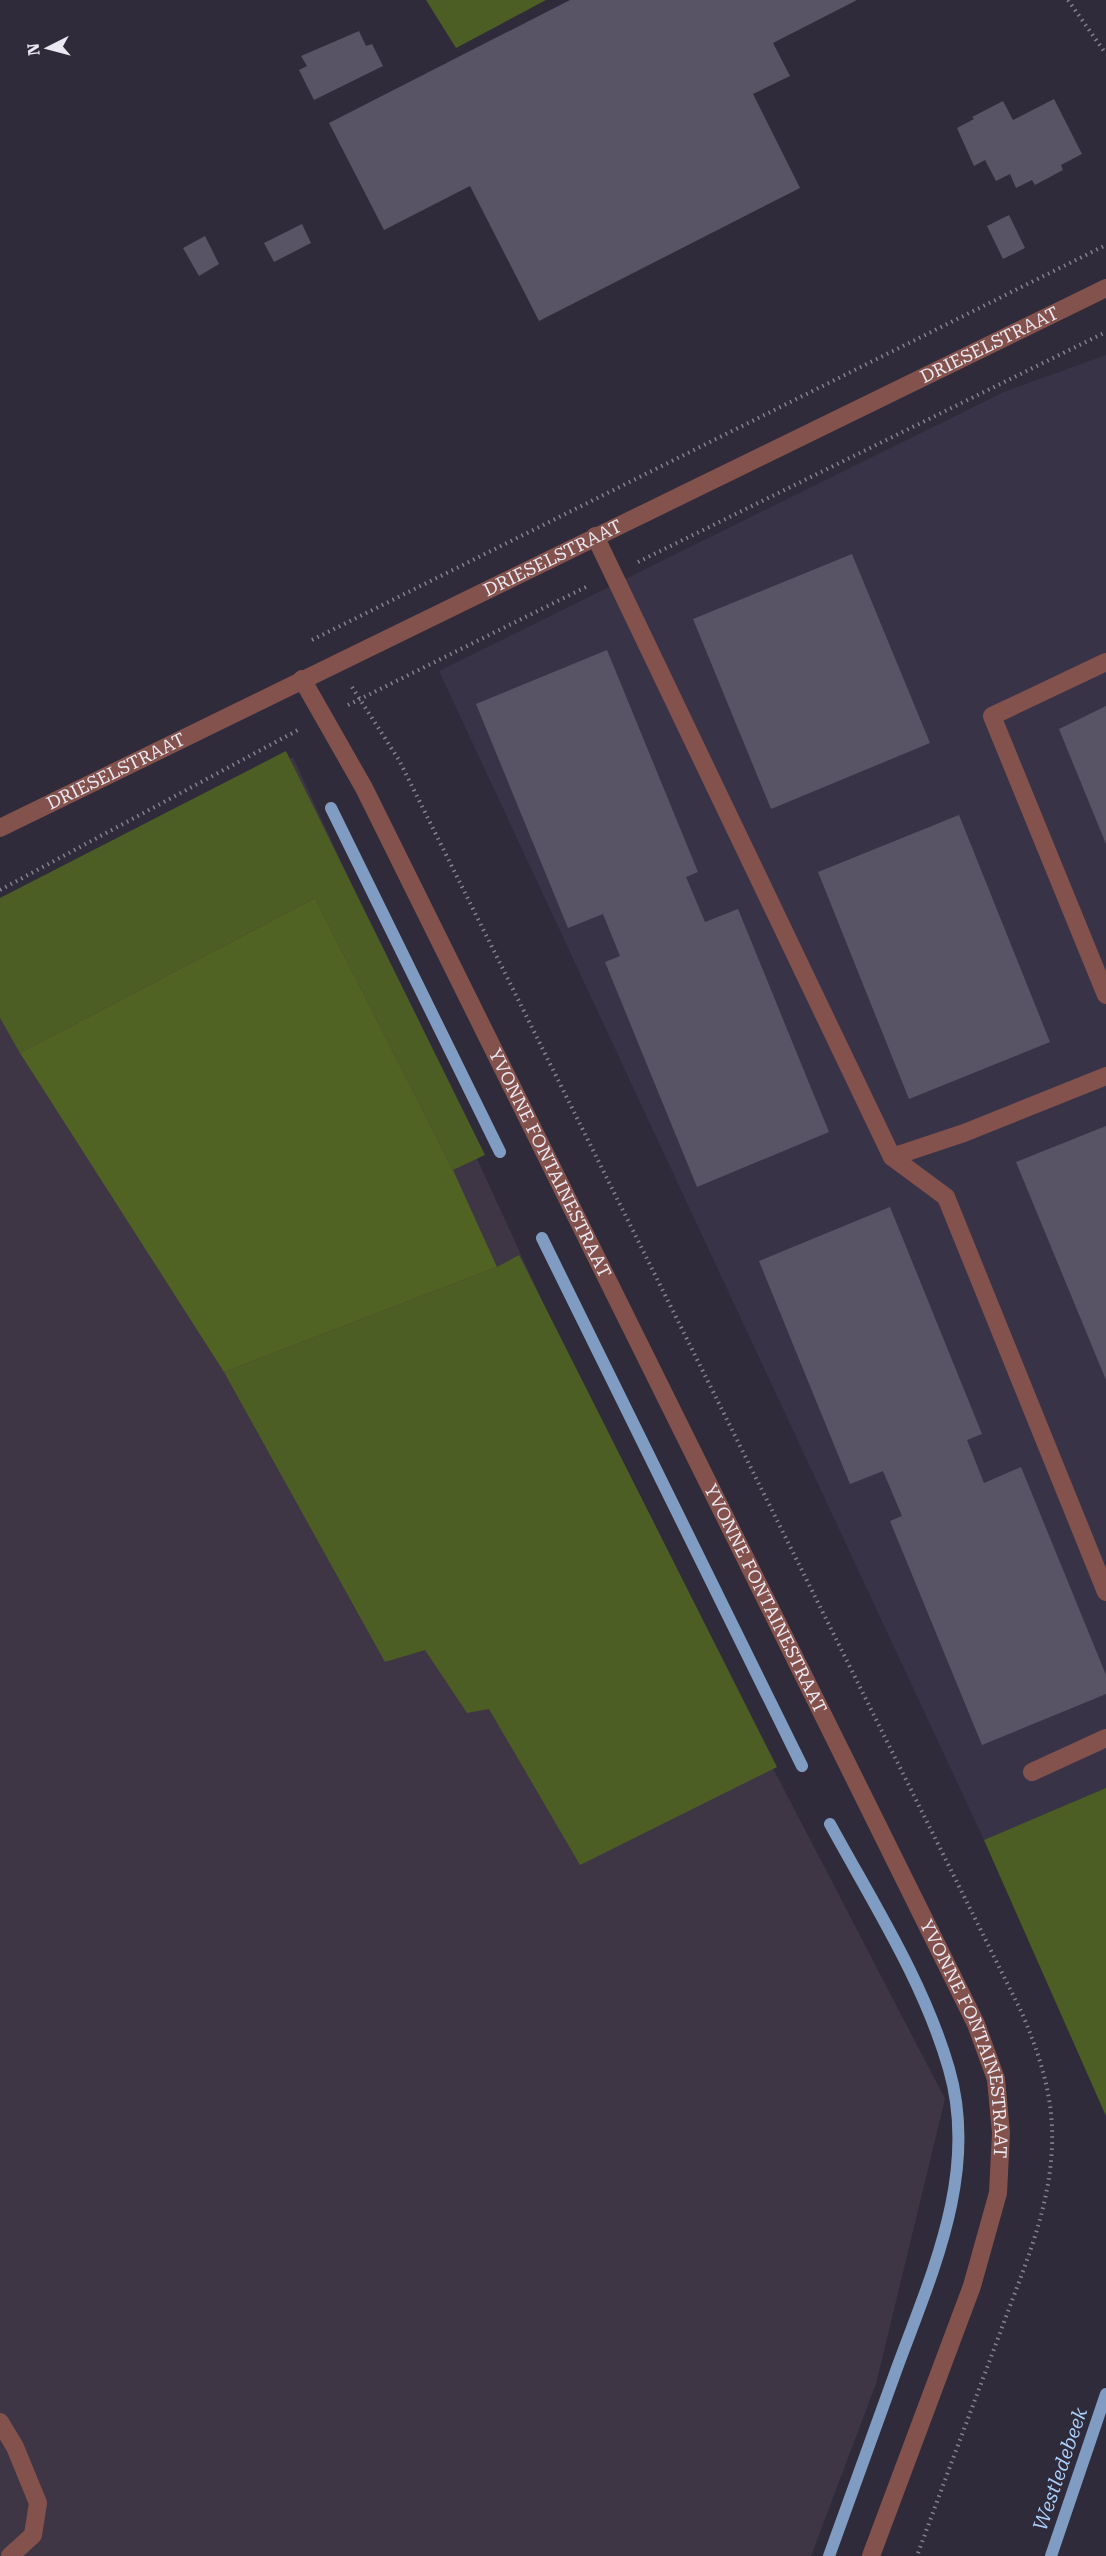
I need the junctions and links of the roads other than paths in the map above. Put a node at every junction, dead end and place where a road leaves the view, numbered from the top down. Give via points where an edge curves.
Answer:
1 (1106, 288) edge
2 (595, 536) junction
3 (1106, 662) edge
4 (302, 679) junction
5 (0, 828) edge
6 (1106, 995) edge
7 (1106, 1076) edge
8 (892, 1158) junction
9 (1106, 1592) edge
10 (1106, 1738) edge
11 (1032, 1772) dead end
12 (0, 2422) edge
13 (10, 2556) edge
14 (871, 2556) edge

1 - 2 street, DRIESELSTRAAT
2 - 4 street, DRIESELSTRAAT
2 - 8 street
3 - 6 street via 992,716
4 - 5 street, DRIESELSTRAAT
4 - 14 street, YVONNE FONTAINESTRAAT via 364,788 976,2024 996,2079 1001,2133 998,2193 972,2286
7 - 8 street
8 - 9 street via 946,1197
10 - 11 street
12 - 13 street via 38,2503 33,2535

